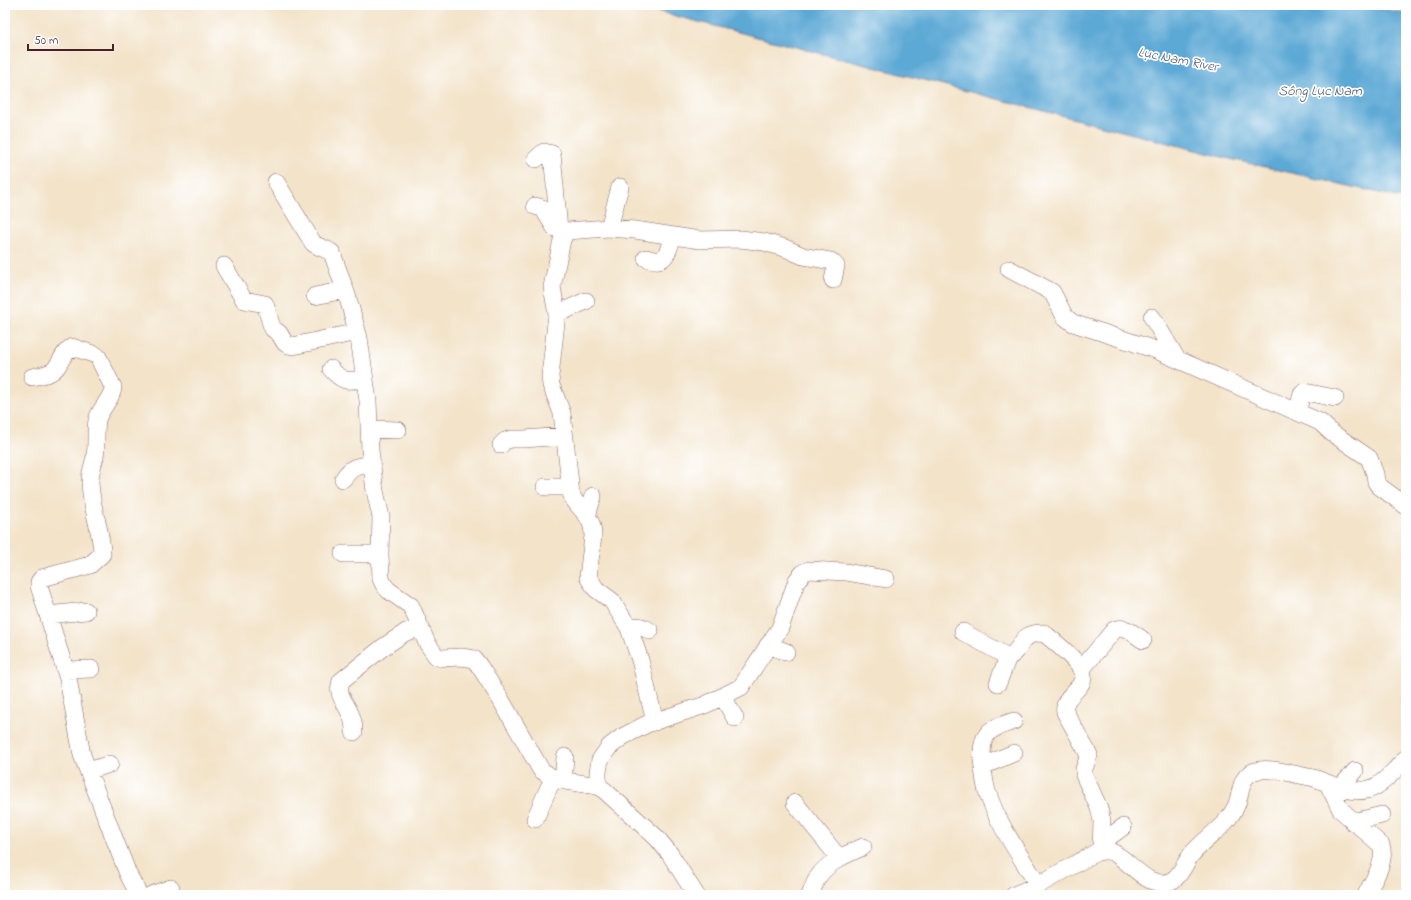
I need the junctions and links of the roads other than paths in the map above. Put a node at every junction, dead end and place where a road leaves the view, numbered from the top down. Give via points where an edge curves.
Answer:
1 (536, 159) dead end
2 (276, 182) dead end
3 (620, 188) dead end
4 (535, 206) dead end
5 (609, 228) junction
6 (562, 230) junction
7 (673, 236) junction
8 (646, 258) dead end
9 (224, 266) dead end
10 (1008, 269) dead end
11 (350, 272) dead end
12 (833, 280) dead end
13 (346, 292) junction
14 (315, 296) dead end
15 (586, 301) dead end
16 (558, 314) junction
17 (1152, 317) dead end
18 (357, 332) junction
19 (1177, 359) junction
20 (331, 369) dead end
21 (32, 377) dead end
22 (365, 379) junction
23 (1335, 398) dead end
24 (1297, 412) junction
25 (370, 429) junction
26 (398, 430) dead end
27 (565, 436) junction
28 (501, 444) dead end
29 (372, 465) junction
30 (343, 479) dead end
31 (545, 487) dead end
32 (570, 487) junction
33 (593, 496) dead end
34 (1406, 506) edge
35 (587, 516) junction
36 (343, 554) dead end
37 (380, 554) junction
38 (886, 579) dead end
39 (86, 611) dead end
40 (48, 615) junction
41 (421, 628) junction
42 (629, 628) junction
43 (650, 631) dead end
44 (963, 632) dead end
45 (1142, 640) dead end
46 (768, 645) junction
47 (786, 652) dead end
48 (1008, 657) junction
49 (91, 669) dead end
50 (66, 670) junction
51 (1082, 670) junction
52 (998, 683) dead end
53 (723, 697) junction
54 (734, 718) dead end
55 (1014, 721) dead end
56 (656, 722) junction
57 (354, 732) dead end
58 (1014, 753) dead end
59 (565, 757) dead end
60 (110, 764) dead end
61 (983, 766) junction
62 (1404, 766) edge
63 (88, 771) junction
64 (1355, 771) dead end
65 (558, 779) junction
66 (598, 786) junction
67 (1334, 786) junction
68 (795, 803) dead end
69 (1382, 815) dead end
70 (535, 819) dead end
71 (1353, 822) junction
72 (1122, 826) dead end
73 (863, 847) dead end
74 (1101, 847) junction
75 (839, 858) junction
76 (171, 888) dead end
77 (1030, 892) edge
78 (138, 895) edge
79 (151, 895) edge
80 (696, 895) edge
81 (810, 895) edge
82 (1366, 895) edge

1 - 6 street via 544,152 552,154
2 - 13 street via 313,243 332,253
3 - 5 street
4 - 6 street via 542,208 554,226
5 - 6 street
5 - 7 street
6 - 16 street via 552,288
7 - 8 street via 662,259 659,261
7 - 12 street via 700,240 741,239 764,242 803,256 831,261 836,266
9 - 18 street via 244,300 265,304 273,329 279,332 288,345
10 - 19 street via 1052,292 1065,317 1073,322
11 - 13 street via 352,289
13 - 14 street
13 - 18 street
15 - 16 street
16 - 27 street via 550,376 562,413
17 - 19 street
18 - 22 street
19 - 24 street
20 - 22 street via 345,381
21 - 40 street via 53,371 65,352 72,347 96,355 113,387 98,420 90,481 102,554 90,565 42,578 39,586
22 - 25 street
23 - 24 street via 1305,392 1302,394
24 - 34 street via 1320,422 1369,458 1379,486
25 - 26 street
25 - 29 street
27 - 28 street via 511,439
27 - 32 street
29 - 30 street via 354,467
29 - 37 street via 381,517
31 - 32 street
32 - 35 street via 572,499
33 - 35 street
35 - 42 street via 594,536 588,577 596,589 612,601
36 - 37 street
37 - 41 street via 381,579 388,590 411,606
38 - 46 street via 846,572 804,572 797,580 783,624
39 - 40 street
40 - 50 street
41 - 57 street via 406,632 341,681 339,692 353,719
41 - 65 street via 436,656 474,659 541,770
42 - 43 street via 640,626
42 - 56 street
44 - 48 street
45 - 51 street via 1124,628 1114,630
46 - 47 street
46 - 53 street via 741,687
48 - 51 street via 1031,634 1044,633
48 - 52 street
49 - 50 street
50 - 63 street via 82,755
51 - 74 street via 1081,682 1064,706 1089,755 1084,775 1102,820
53 - 54 street
53 - 56 street
55 - 61 street via 989,732 984,739
56 - 66 street via 638,728 609,747 600,760
58 - 61 street
59 - 65 street
60 - 63 street
61 - 77 street via 986,790
62 - 67 street via 1374,788 1360,790
63 - 78 street
64 - 67 street
65 - 66 street
65 - 70 street
66 - 80 street via 656,838 670,854
67 - 71 street via 1341,810
67 - 74 street via 1315,779 1272,770 1254,771 1247,775 1243,780 1236,805 1227,820 1192,854 1171,882 1153,881 1144,877
68 - 75 street
69 - 71 street
71 - 82 street via 1381,845 1384,856
72 - 74 street
73 - 75 street
74 - 77 street via 1097,852
75 - 81 street via 819,876
76 - 79 street

